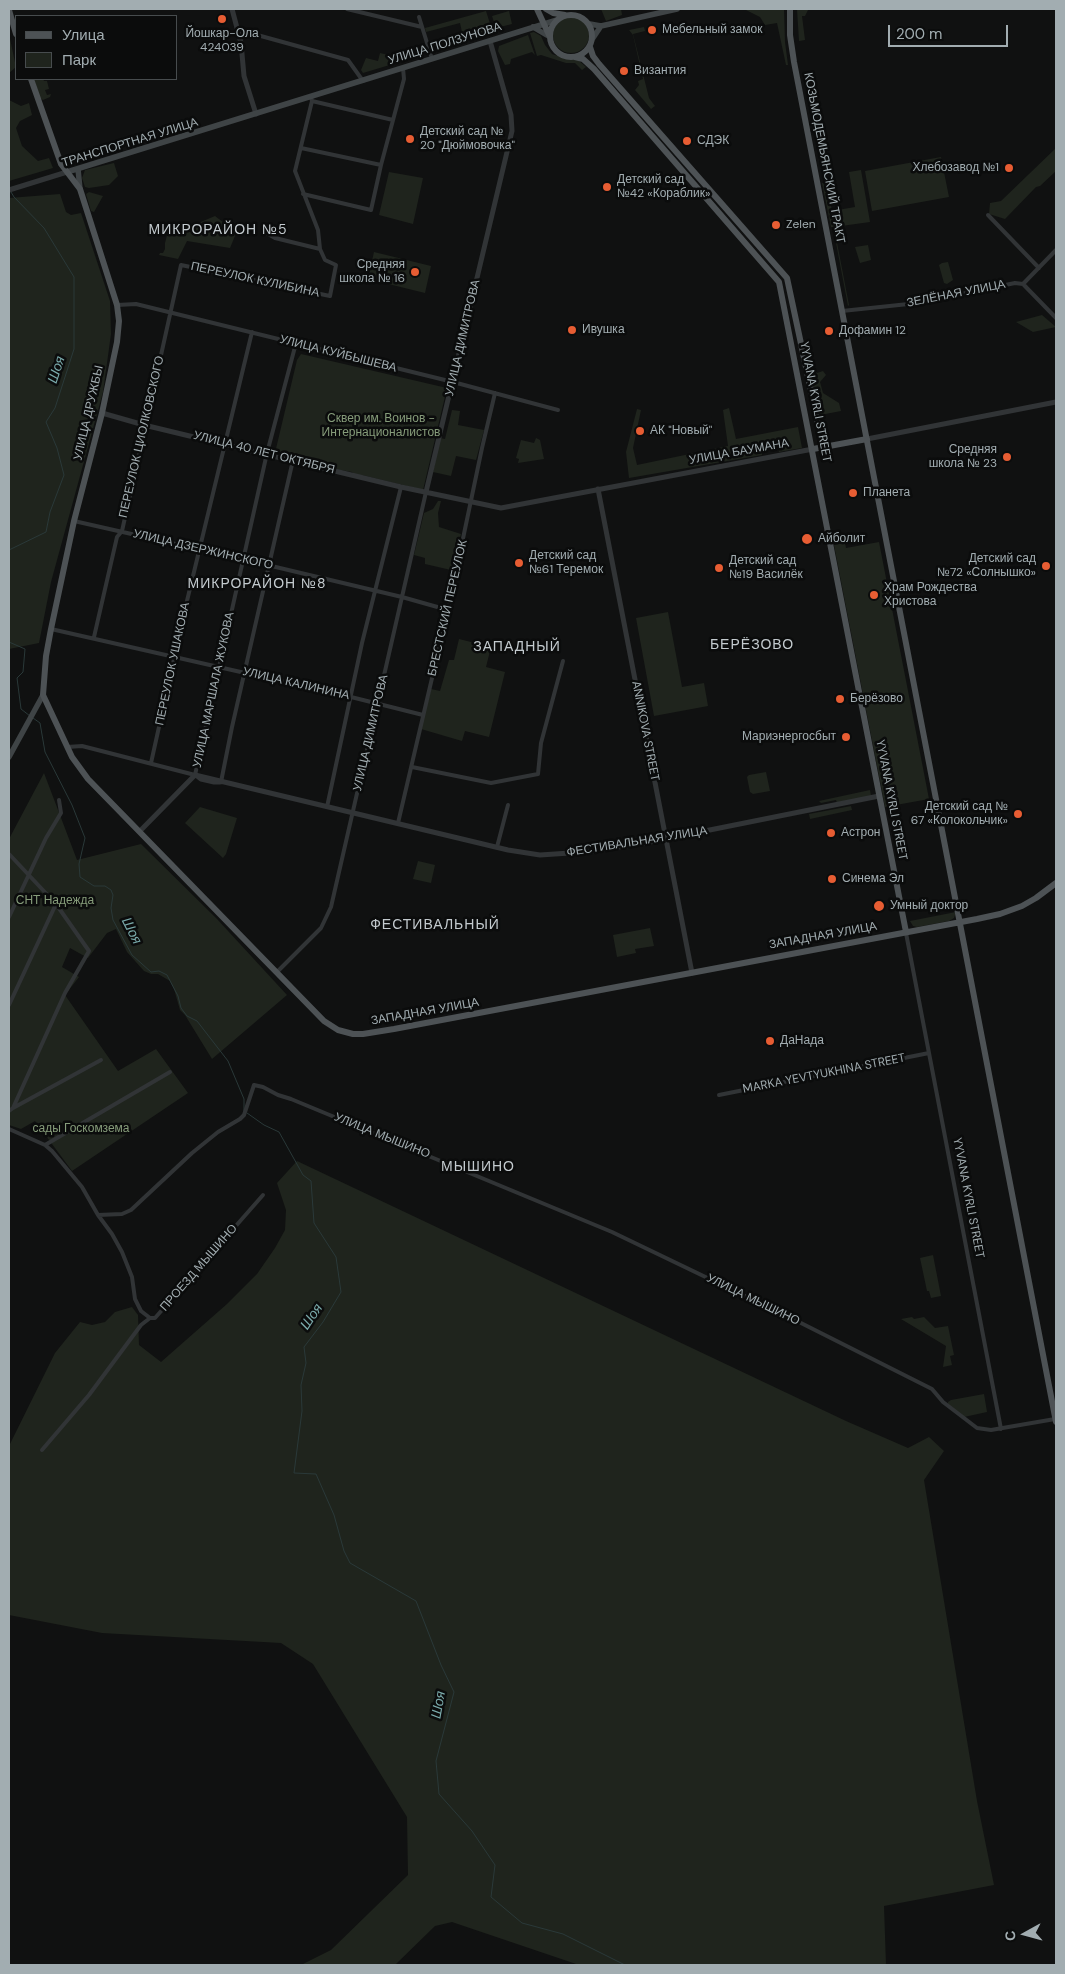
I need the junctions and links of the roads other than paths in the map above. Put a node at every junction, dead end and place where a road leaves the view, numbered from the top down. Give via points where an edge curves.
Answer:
1 (232, 9) edge
2 (347, 9) edge
3 (546, 9) edge
4 (677, 9) edge
5 (790, 9) edge
6 (9, 10) edge
7 (538, 10) edge
8 (566, 15) junction
9 (419, 17) dead end
10 (557, 20) junction
11 (545, 24) junction
12 (590, 24) junction
13 (601, 26) junction
14 (422, 27) junction
15 (533, 27) junction
16 (15, 31) edge
17 (250, 33) dead end
18 (550, 37) junction
19 (593, 38) junction
20 (490, 41) junction
21 (590, 46) junction
22 (575, 57) junction
23 (432, 59) junction
24 (403, 68) junction
25 (31, 80) edge
26 (363, 81) junction
27 (311, 99) junction
28 (256, 114) junction
29 (393, 120) junction
30 (301, 148) junction
31 (381, 165) junction
32 (78, 169) junction
33 (67, 172) junction
34 (701, 178) junction
35 (694, 184) junction
36 (11, 189) edge
37 (80, 189) junction
38 (303, 194) junction
39 (717, 196) junction
40 (710, 202) junction
41 (988, 215) dead end
42 (264, 231) dead end
43 (320, 249) junction
44 (1056, 250) edge
45 (775, 262) junction
46 (181, 265) joint
47 (768, 268) junction
48 (1039, 268) junction
49 (1023, 284) junction
50 (117, 305) junction
51 (842, 311) junction
52 (171, 312) junction
53 (1054, 312) edge
54 (1056, 318) edge
55 (252, 332) junction
56 (296, 343) junction
57 (807, 371) junction
58 (798, 373) junction
59 (453, 382) junction
60 (495, 393) junction
61 (1056, 402) edge
62 (558, 410) dead end
63 (102, 413) junction
64 (144, 425) junction
65 (867, 439) junction
66 (225, 444) junction
67 (822, 448) junction
68 (813, 449) junction
69 (267, 454) junction
70 (294, 460) junction
71 (400, 487) junction
72 (598, 489) junction
73 (426, 492) junction
74 (471, 502) junction
75 (74, 521) junction
76 (122, 531) junction
77 (200, 549) junction
78 (242, 559) junction
79 (269, 565) junction
80 (376, 591) junction
81 (402, 597) junction
82 (448, 610) junction
83 (51, 629) junction
84 (94, 637) junction
85 (175, 656) junction
86 (563, 661) dead end
87 (220, 667) junction
88 (244, 672) junction
89 (43, 695) junction
90 (351, 697) junction
91 (378, 704) junction
92 (423, 715) junction
93 (66, 747) junction
94 (9, 757) edge
95 (151, 763) junction
96 (412, 767) junction
97 (195, 775) junction
98 (221, 782) junction
99 (879, 796) junction
100 (59, 800) dead end
101 (508, 805) dead end
102 (328, 807) junction
103 (353, 812) junction
104 (398, 823) junction
105 (140, 831) junction
106 (666, 840) junction
107 (497, 847) junction
108 (541, 848) dead end
109 (9, 854) edge
110 (540, 855) junction
111 (28, 874) junction
112 (1056, 883) edge
113 (56, 904) junction
114 (9, 917) edge
115 (960, 923) junction
116 (906, 932) junction
117 (277, 972) junction
118 (692, 973) junction
119 (9, 1005) edge
120 (929, 1053) junction
121 (101, 1060) dead end
122 (170, 1072) dead end
123 (719, 1095) dead end
124 (11, 1109) edge
125 (9, 1129) edge
126 (45, 1145) junction
127 (263, 1196) dead end
128 (98, 1215) junction
129 (150, 1318) junction
130 (1056, 1420) edge
131 (1001, 1429) junction
132 (42, 1450) dead end

1 - 28 street via 241,43 244,76
2 - 14 street
3 - 8 main road via 553,14
4 - 13 main road
5 - 51 main road, КОЗЬМОДЕМЬЯНСКИЙ ТРАКТ via 791,48
6 - 16 main road
7 - 11 main road
7 - 15 main road via 539,19
8 - 10 main road
8 - 12 main road via 580,16
9 - 14 street
10 - 11 main road, УЛИЦА ПОЛЗУНОВА
10 - 18 main road
11 - 15 main road, УЛИЦА ПОЛЗУНОВА
11 - 18 main road
12 - 13 main road
12 - 19 main road
13 - 19 main road
14 - 23 street
15 - 18 main road
15 - 20 main road, УЛИЦА ПОЛЗУНОВА
17 - 26 street via 348,60
18 - 22 main road via 556,51
19 - 21 main road
20 - 23 main road, УЛИЦА ПОЛЗУНОВА
20 - 59 street, УЛИЦА ДИМИТРОВА via 513,126
21 - 22 main road
21 - 34 main road, YYVANA KYRLI STREET via 593,56
22 - 35 main road, YYVANA KYRLI STREET via 583,59 594,69
23 - 24 main road, УЛИЦА ПОЛЗУНОВА
24 - 26 main road, УЛИЦА ПОЛЗУНОВА
24 - 29 street via 404,79
25 - 33 main road, УЛИЦА ДРУЖБЫ via 57,156
26 - 27 main road, УЛИЦА ПОЛЗУНОВА
27 - 28 main road, УЛИЦА ПОЛЗУНОВА
27 - 29 street
27 - 30 street
28 - 32 main road, ТРАНСПОРТНАЯ УЛИЦА
29 - 31 street
30 - 31 street
30 - 38 street via 296,171
31 - 38 street via 371,210
32 - 33 main road, ТРАНСПОРТНАЯ УЛИЦА
32 - 37 main road
33 - 36 street, ТРАНСПОРТНАЯ УЛИЦА
33 - 37 main road, УЛИЦА ДРУЖБЫ
34 - 35 main road
34 - 39 main road, YYVANA KYRLI STREET
35 - 40 main road, YYVANA KYRLI STREET
37 - 50 main road, УЛИЦА ДРУЖБЫ
38 - 43 street via 318,230
39 - 40 main road
39 - 45 main road, YYVANA KYRLI STREET
40 - 47 main road, YYVANA KYRLI STREET
41 - 48 street
42 - 43 street via 275,238
43 - 46 street, ПЕРЕУЛОК КУЛИБИНА via 325,260 336,265 330,296
44 - 48 street, ЗЕЛЁНАЯ УЛИЦА
45 - 47 main road
45 - 57 main road, YYVANA KYRLI STREET via 790,284
46 - 52 street, ПЕРЕУЛОК ЦИОЛКОВСКОГО
47 - 58 main road, YYVANA KYRLI STREET via 780,286
48 - 49 street, ЗЕЛЁНАЯ УЛИЦА
49 - 51 street, ЗЕЛЁНАЯ УЛИЦА via 918,303
49 - 53 street
50 - 52 street, УЛИЦА КУЙБЫШЕВА via 136,304
50 - 63 main road, УЛИЦА ДРУЖБЫ via 117,342
51 - 65 main road
52 - 55 street, УЛИЦА КУЙБЫШЕВА
52 - 64 street, ПЕРЕУЛОК ЦИОЛКОВСКОГО
53 - 54 street
55 - 56 street, УЛИЦА КУЙБЫШЕВА
55 - 66 street, ПЕРЕУЛОК УШАКОВА
56 - 59 street, УЛИЦА КУЙБЫШЕВА
56 - 69 street, УЛИЦА МАРШАЛА ЖУКОВА
57 - 58 main road
57 - 67 main road, YYVANA KYRLI STREET
58 - 68 main road, YYVANA KYRLI STREET
59 - 60 street, УЛИЦА КУЙБЫШЕВА
59 - 73 street, УЛИЦА ДИМИТРОВА
60 - 62 street, УЛИЦА КУЙБЫШЕВА
60 - 74 street, БРЕСТСКИЙ ПЕРЕУЛОК
61 - 65 street, УЛИЦА БАУМАНА
63 - 64 street, УЛИЦА 40 ЛЕТ ОКТЯБРЯ
63 - 75 main road, УЛИЦА ДРУЖБЫ
64 - 66 street, УЛИЦА 40 ЛЕТ ОКТЯБРЯ
64 - 76 street, ПЕРЕУЛОК ЦИОЛКОВСКОГО
65 - 67 main road, УЛИЦА БАУМАНА
65 - 115 main road
66 - 69 street, УЛИЦА 40 ЛЕТ ОКТЯБРЯ
66 - 77 street, ПЕРЕУЛОК УШАКОВА
67 - 68 main road, УЛИЦА БАУМАНА
68 - 72 street, УЛИЦА БАУМАНА
68 - 99 main road, YYVANA KYRLI STREET
69 - 70 street, УЛИЦА 40 ЛЕТ ОКТЯБРЯ
69 - 78 street, УЛИЦА МАРШАЛА ЖУКОВА
70 - 71 street, УЛИЦА 40 ЛЕТ ОКТЯБРЯ
70 - 79 street
71 - 73 street, УЛИЦА 40 ЛЕТ ОКТЯБРЯ
71 - 80 street
72 - 74 street, УЛИЦА БАУМАНА via 512,507
72 - 106 street, ANNIKOVA STREET
73 - 74 street, УЛИЦА БАУМАНА
73 - 81 street, УЛИЦА ДИМИТРОВА
74 - 82 street, БРЕСТСКИЙ ПЕРЕУЛОК
75 - 76 street, УЛИЦА ДЗЕРЖИНСКОГО
75 - 83 main road, УЛИЦА ДРУЖБЫ
76 - 77 street, УЛИЦА ДЗЕРЖИНСКОГО
76 - 84 street, ПЕРЕУЛОК ЦИОЛКОВСКОГО via 117,537
77 - 78 street, УЛИЦА ДЗЕРЖИНСКОГО
77 - 85 street, ПЕРЕУЛОК УШАКОВА
78 - 79 street, УЛИЦА ДЗЕРЖИНСКОГО
78 - 87 street, УЛИЦА МАРШАЛА ЖУКОВА
79 - 80 street, УЛИЦА ДЗЕРЖИНСКОГО
79 - 88 street
80 - 81 street, УЛИЦА ДЗЕРЖИНСКОГО
80 - 90 street
81 - 82 street, УЛИЦА ДЗЕРЖИНСКОГО
81 - 91 street, УЛИЦА ДИМИТРОВА
82 - 92 street, БРЕСТСКИЙ ПЕРЕУЛОК
83 - 84 street, УЛИЦА КАЛИНИНА
83 - 89 main road, УЛИЦА ДРУЖБЫ
84 - 85 street, УЛИЦА КАЛИНИНА
85 - 87 street, УЛИЦА КАЛИНИНА
85 - 95 street, ПЕРЕУЛОК УШАКОВА
86 - 96 street via 541,742 538,774 491,783
87 - 88 street, УЛИЦА КАЛИНИНА
87 - 97 street, УЛИЦА МАРШАЛА ЖУКОВА
88 - 90 street, УЛИЦА КАЛИНИНА
88 - 98 street
89 - 93 main road, ЗАПАДНАЯ УЛИЦА
89 - 94 main road, УЛИЦА ДРУЖБЫ
90 - 91 street, УЛИЦА КАЛИНИНА
90 - 102 street
91 - 92 street, УЛИЦА КАЛИНИНА
91 - 103 street, УЛИЦА ДИМИТРОВА
92 - 96 street, БРЕСТСКИЙ ПЕРЕУЛОК
93 - 95 street, ФЕСТИВАЛЬНАЯ УЛИЦА via 82,746
93 - 105 main road, ЗАПАДНАЯ УЛИЦА via 88,779
95 - 97 street, ФЕСТИВАЛЬНАЯ УЛИЦА
96 - 104 street, БРЕСТСКИЙ ПЕРЕУЛОК
97 - 98 street, ФЕСТИВАЛЬНАЯ УЛИЦА via 200,779
97 - 105 street
98 - 102 street, ФЕСТИВАЛЬНАЯ УЛИЦА
99 - 106 street, ФЕСТИВАЛЬНАЯ УЛИЦА
99 - 116 main road, YYVANA KYRLI STREET
100 - 111 street via 61,813
101 - 107 street
102 - 103 street, ФЕСТИВАЛЬНАЯ УЛИЦА
103 - 104 street, ФЕСТИВАЛЬНАЯ УЛИЦА
103 - 117 street, УЛИЦА ДИМИТРОВА via 328,915 318,932
104 - 107 street, ФЕСТИВАЛЬНАЯ УЛИЦА
105 - 117 main road, ЗАПАДНАЯ УЛИЦА
106 - 110 street, ФЕСТИВАЛЬНАЯ УЛИЦА
106 - 118 street, ANNIKOVA STREET
107 - 110 street, ФЕСТИВАЛЬНАЯ УЛИЦА
108 - 110 street
109 - 111 street
111 - 113 street
111 - 114 street
112 - 115 main road, ЗАПАДНАЯ УЛИЦА via 1012,910
113 - 119 street
113 - 124 street via 89,951 65,993
115 - 116 main road, ЗАПАДНАЯ УЛИЦА
115 - 130 main road
116 - 118 main road, ЗАПАДНАЯ УЛИЦА
116 - 120 street, YYVANA KYRLI STREET
117 - 118 main road, ЗАПАДНАЯ УЛИЦА via 331,1026 362,1034
120 - 123 street, MARKA YEVTYUKHINA STREET
120 - 131 street, YYVANA KYRLI STREET
121 - 124 street
122 - 126 street
125 - 126 street
126 - 128 street via 67,1167
127 - 129 street, ПРОЕЗД МЫШИНО via 158,1316
128 - 129 street, ПРОЕЗД МЫШИНО via 122,1252 141,1311
128 - 131 street, УЛИЦА МЫШИНО via 116,1215 131,1210 192,1153 240,1119 254,1085 259,1086 612,1232 934,1390 977,1428
129 - 132 street via 141,1325 89,1395
130 - 131 street

